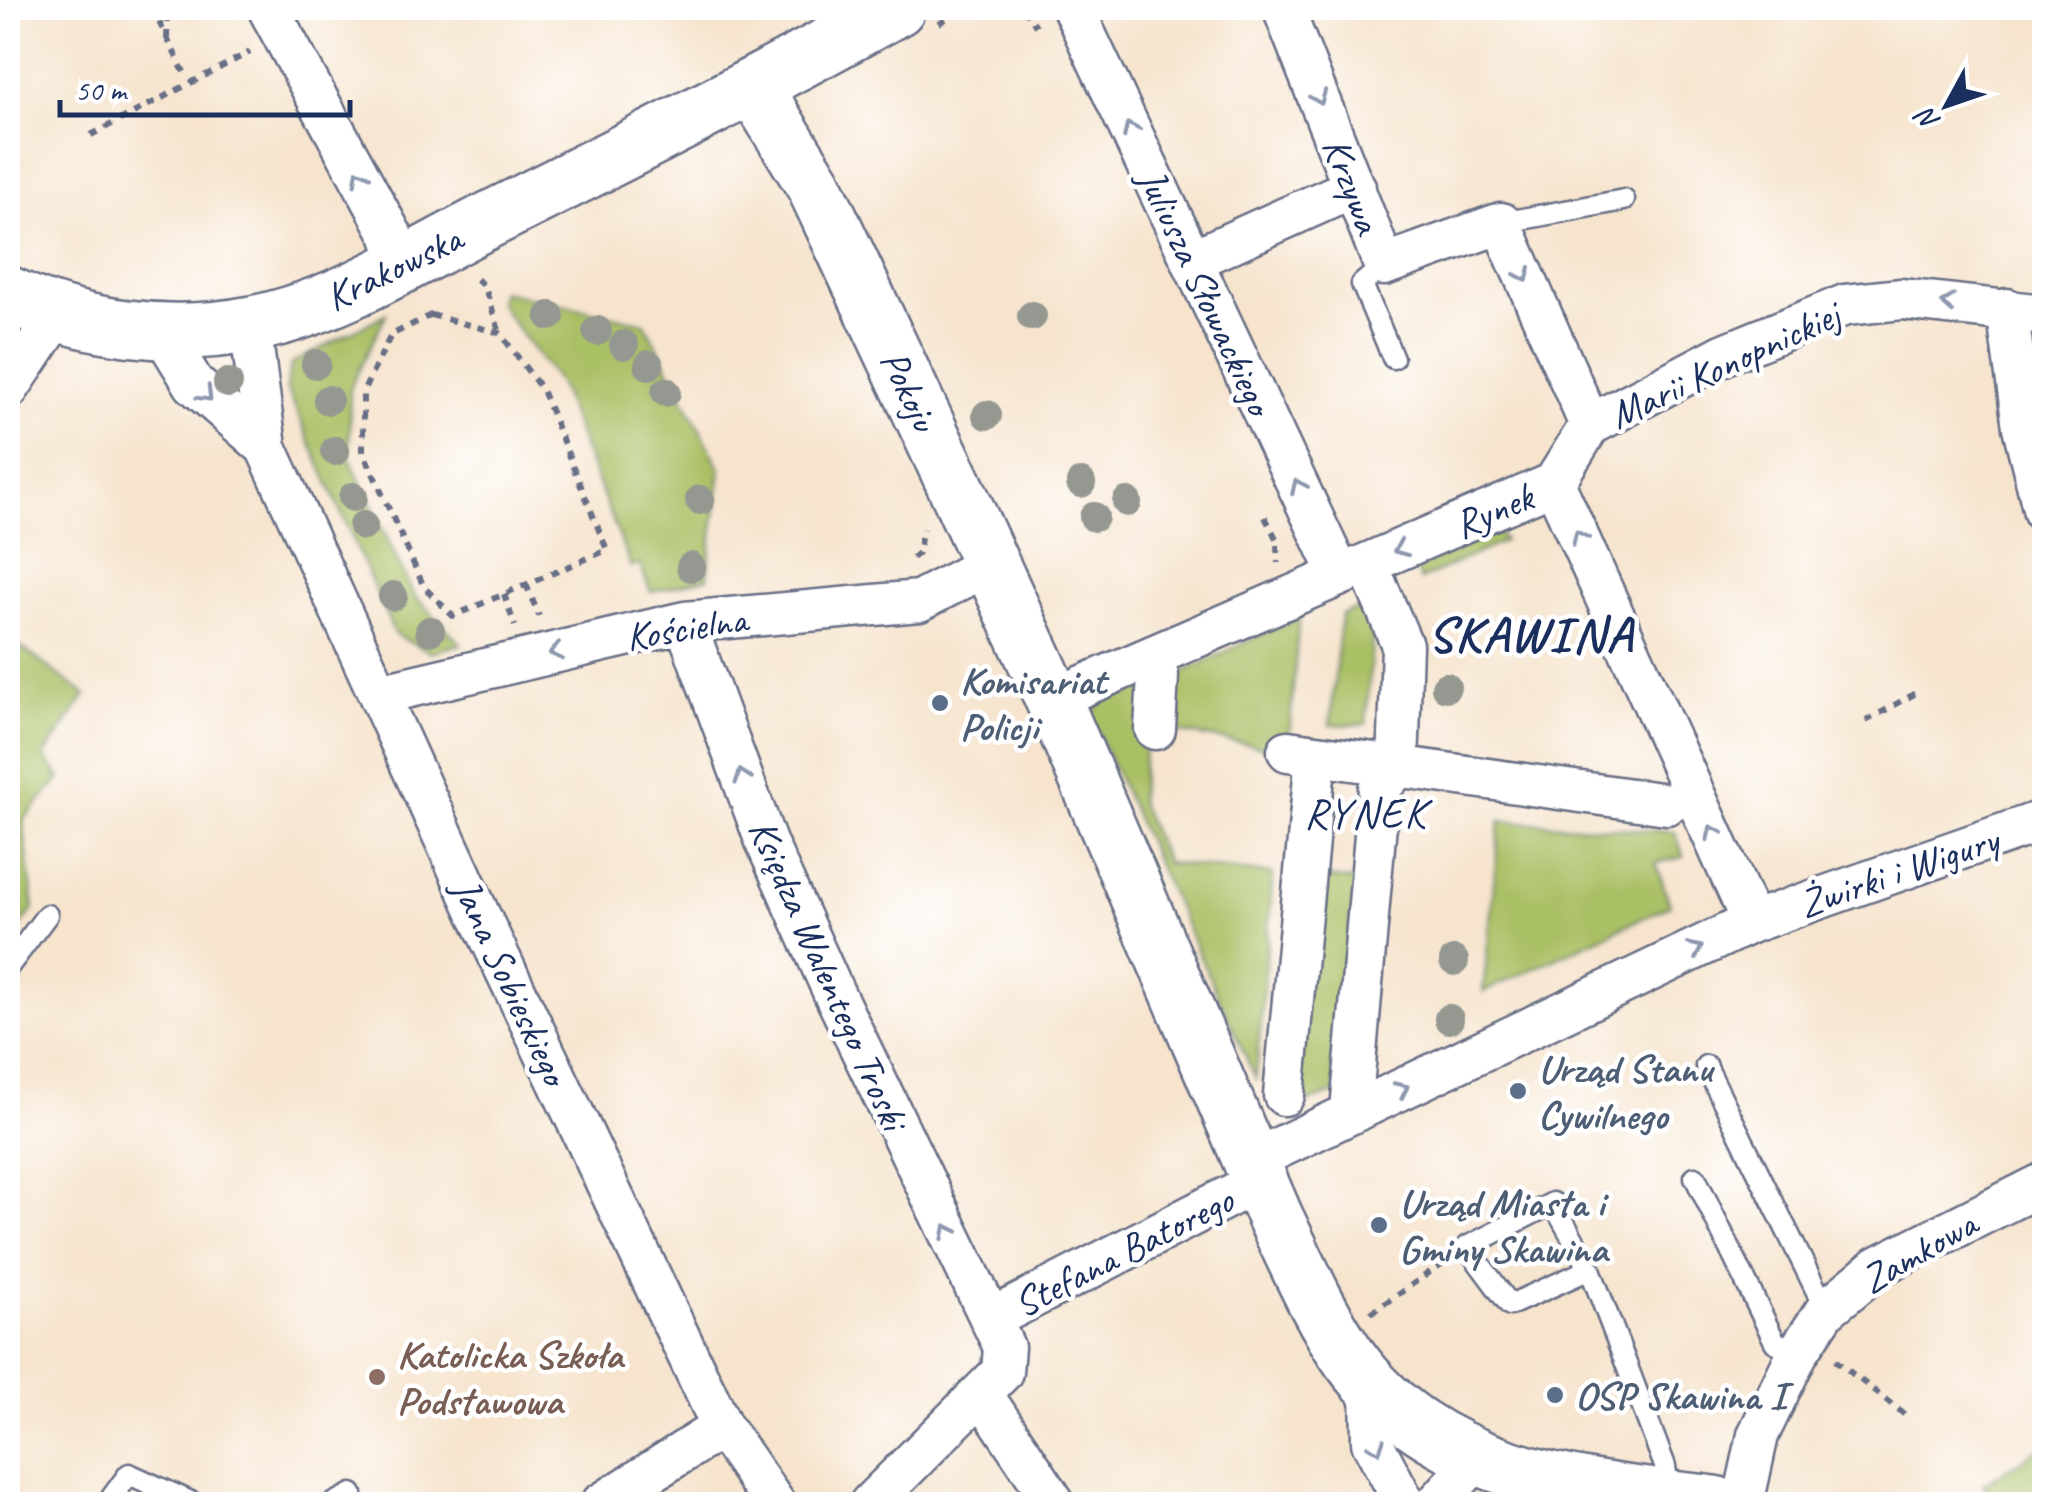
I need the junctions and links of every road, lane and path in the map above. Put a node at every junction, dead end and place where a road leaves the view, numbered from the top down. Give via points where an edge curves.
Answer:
1 (152, 8) edge
2 (168, 8) edge
3 (268, 8) edge
4 (964, 8) edge
5 (1073, 8) edge
6 (1283, 8) edge
7 (913, 18) edge
8 (167, 40) junction
9 (261, 49) dead end
10 (184, 72) dead end
11 (755, 88) junction
12 (91, 135) dead end
13 (1355, 188) junction
14 (1624, 200) dead end
15 (1501, 223) junction
16 (1192, 260) junction
17 (401, 264) junction
18 (1384, 265) junction
19 (8, 294) edge
20 (2026, 312) edge
21 (59, 313) junction
22 (250, 324) junction
23 (161, 330) junction
24 (1393, 358) dead end
25 (8, 389) edge
26 (1590, 425) junction
27 (266, 447) junction
28 (1554, 484) junction
29 (2044, 512) edge
30 (925, 523) dead end
31 (1277, 545) dead end
32 (902, 564) dead end
33 (990, 564) junction
34 (1275, 568) dead end
35 (1358, 579) junction
36 (526, 584) junction
37 (539, 616) dead end
38 (685, 622) junction
39 (1158, 676) dead end
40 (1916, 693) dead end
41 (379, 694) junction
42 (1053, 698) junction
43 (1866, 721) dead end
44 (1155, 729) dead end
45 (1398, 767) junction
46 (1667, 804) dead end
47 (2044, 820) edge
48 (46, 915) dead end
49 (1752, 922) junction
50 (8, 968) edge
51 (1706, 1066) dead end
52 (1284, 1094) dead end
53 (1352, 1098) dead end
54 (1255, 1171) junction
55 (1695, 1177) dead end
56 (2044, 1183) edge
57 (1466, 1247) junction
58 (1590, 1269) junction
59 (1826, 1310) junction
60 (1366, 1316) dead end
61 (991, 1318) junction
62 (1815, 1355) junction
63 (1370, 1384) junction
64 (982, 1394) junction
65 (1909, 1418) dead end
66 (722, 1427) junction
67 (1478, 1458) junction
68 (1692, 1502) edge
69 (107, 1504) edge
70 (196, 1504) edge
71 (601, 1504) edge
72 (776, 1504) edge
73 (870, 1504) edge
74 (1056, 1504) edge
75 (1405, 1504) edge
76 (1436, 1504) edge
77 (1743, 1504) edge

1 - 8 path
2 - 8 path
17 -> 3 street
4 - 7 path
16 -> 5 street, Juliusza Słowackiego
6 -> 13 street, Krzywa
7 - 11 main road, Krakowska
8 - 10 path
9 - 12 path
11 - 17 main road, Krakowska
11 - 33 main road, Pokoju via 814,185
13 - 16 street
13 - 18 street, Krzywa
14 - 15 lane
15 - 18 street, Krzywa
15 -> 26 street
35 -> 16 street, Juliusza Słowackiego
17 - 22 main road, Krakowska via 314,306
18 - 24 lane via 1362,284
19 - 21 main road, Krakowska
20 -> 26 street, Marii Konopnickiej via 1884,298 1845,306 1725,354
20 - 29 street via 2010,354
21 - 23 main road, Krakowska
21 - 25 street
22 - 23 main road, Krakowska
22 - 27 street, Jana Sobieskiego
23 -> 27 street, Jana Sobieskiego via 194,384
26 - 28 street, Marii Konopnickiej
27 - 41 street, Jana Sobieskiego
28 -> 35 street, Rynek
49 -> 28 street, Rynek
30 - 32 path via 918,553
31 - 34 path
33 - 38 street, Kościelna via 919,601
33 - 42 main road, Pokoju
35 - 42 street, Rynek
35 - 45 street via 1402,645
36 - 36 path via 454,616 424,587 363,451 364,392 391,335 430,314 500,332 542,390 607,550
36 - 37 path
38 -> 41 street, Kościelna
61 -> 38 street, Księdza Walentego Troski via 766,842
39 - 44 street
40 - 43 path
41 - 66 street, Jana Sobieskiego
42 - 54 main road
45 - 46 street
45 - 52 street via 1302,753
45 - 53 street via 1380,789
47 - 49 street, Żwirki i Wigury
48 - 50 lane
54 -> 49 street
51 - 59 lane
54 - 61 street, Stefana Batorego
54 - 63 main road via 1312,1295
55 - 62 lane via 1776,1342
56 - 59 street, Zamkowa via 1879,1266
57 - 58 lane via 1510,1306
57 - 58 lane via 1553,1203
57 - 60 path
58 - 68 lane via 1665,1466
59 - 62 street, Zamkowa
61 - 64 street, Stefana Batorego via 1004,1346 1002,1372
62 - 65 path
62 - 77 street, Zamkowa via 1758,1435
63 - 67 main road via 1417,1424
63 -> 75 street via 1372,1442
64 - 73 street, Stefana Batorego
64 - 74 street
66 - 71 street
66 - 72 street, Jana Sobieskiego
67 - 68 main road via 1548,1482
67 - 76 street
69 - 70 lane via 129,1474

